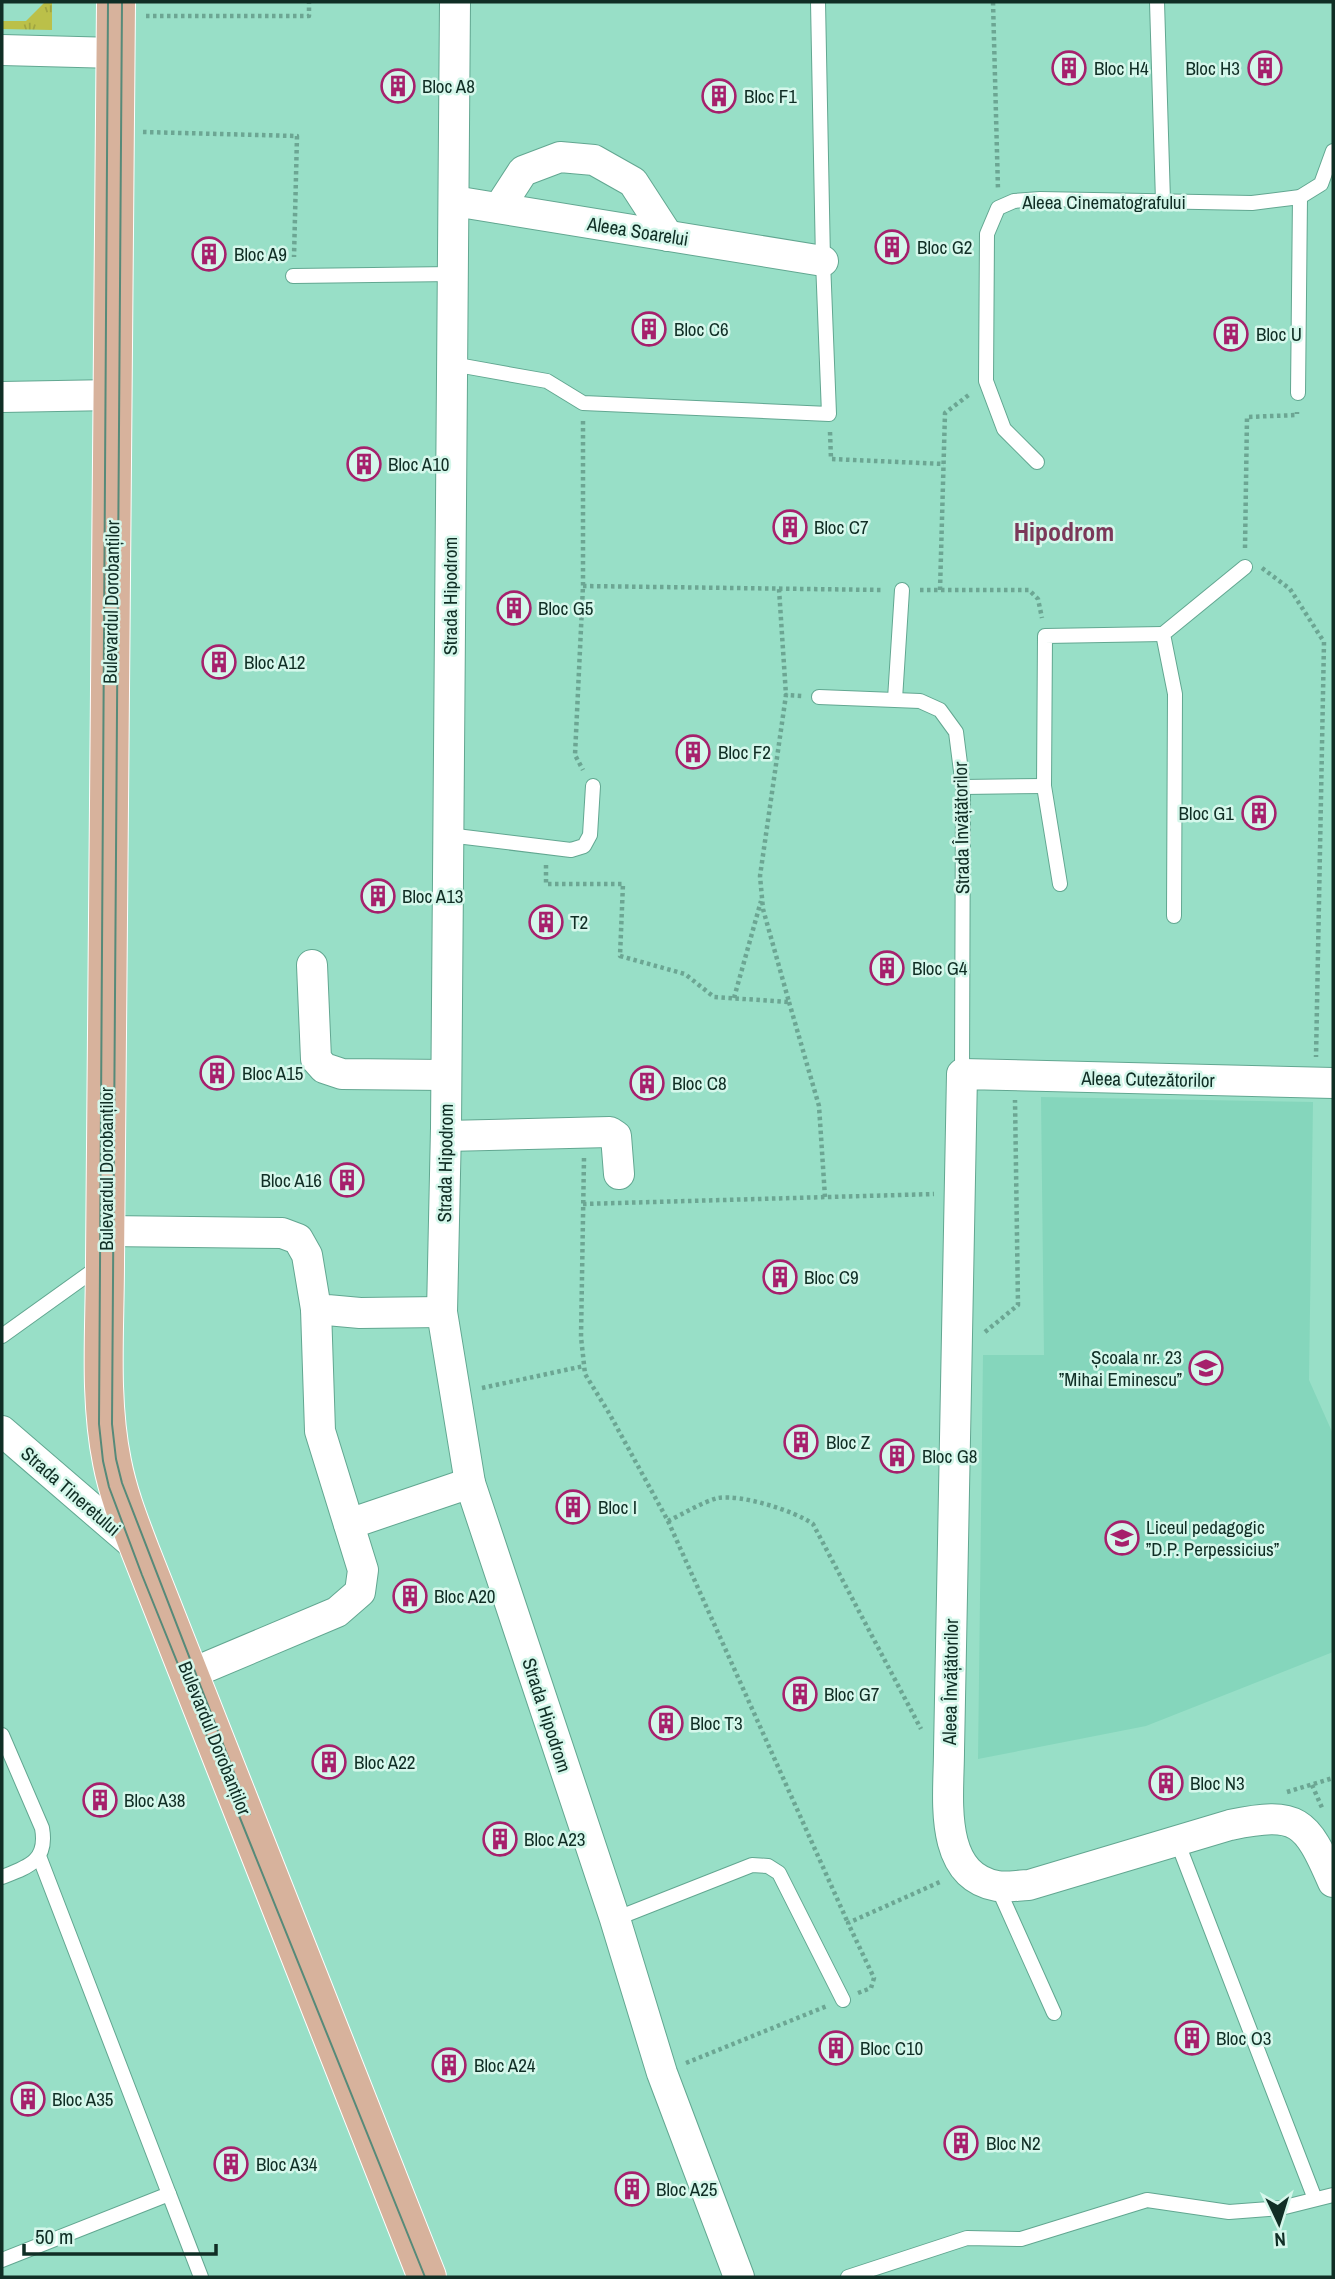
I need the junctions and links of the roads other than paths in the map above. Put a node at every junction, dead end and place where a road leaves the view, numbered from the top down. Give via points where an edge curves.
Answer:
1 (455, 2) edge
2 (818, 2) edge
3 (1157, 2) edge
4 (116, 24) edge
5 (2, 50) edge
6 (1333, 151) edge
7 (1300, 197) junction
8 (454, 201) junction
9 (1163, 201) junction
10 (499, 208) junction
11 (668, 236) junction
12 (822, 261) junction
13 (453, 274) junction
14 (293, 276) road end
15 (452, 364) junction
16 (1298, 393) road end
17 (113, 395) junction
18 (2, 397) edge
19 (1037, 462) dead end
20 (1245, 567) road end
21 (902, 590) road end
22 (1163, 634) junction
23 (819, 697) road end
24 (895, 699) junction
25 (593, 786) road end
26 (1044, 786) junction
27 (963, 787) junction
28 (448, 835) junction
29 (1060, 884) dead end
30 (1174, 916) dead end
31 (312, 965) dead end
32 (446, 1074) junction
33 (962, 1074) junction
34 (1324, 1083) edge
35 (446, 1136) junction
36 (619, 1174) dead end
37 (105, 1246) junction
38 (316, 1309) junction
39 (442, 1312) junction
40 (2, 1336) edge
41 (2, 1432) edge
42 (470, 1483) junction
43 (349, 1524) junction
44 (140, 1550) junction
45 (190, 1674) junction
46 (2, 1735) edge
47 (1177, 1840) junction
48 (39, 1856) junction
49 (2, 1877) edge
50 (1333, 1882) edge
51 (997, 1886) junction
52 (615, 1919) junction
53 (843, 2000) dead end
54 (1054, 2013) dead end
55 (169, 2194) junction
56 (1333, 2195) edge
57 (1315, 2199) junction
58 (2, 2260) edge
59 (201, 2277) edge
60 (427, 2277) edge
61 (739, 2277) edge
62 (848, 2277) edge

1 - 8 street, Strada Hipodrom
2 - 12 lane
3 - 9 lane
4 - 5 street
4 - 17 main road, Bulevardul Dorobanților
6 - 7 lane via 1321,184
7 - 9 lane, Aleea Cinematografului via 1252,203
7 - 16 lane
8 - 10 street, Aleea Soarelui
8 - 13 street, Strada Hipodrom
9 - 19 lane, Aleea Cinematografului via 1040,199 998,208 987,233 986,381 1004,429
10 - 11 street, Aleea Soarelui
10 - 11 street via 523,171 560,158 594,160 633,182
11 - 12 street, Aleea Soarelui
12 - 15 lane via 829,414 583,403 547,381
13 - 14 lane
13 - 15 street, Strada Hipodrom
15 - 28 street, Strada Hipodrom
17 - 18 street
17 - 37 main road, Bulevardul Dorobanților
20 - 22 lane
21 - 24 lane
22 - 26 lane via 1045,636
22 - 30 lane via 1175,694
23 - 24 lane, Strada Învățătorilor
24 - 27 lane, Strada Învățătorilor via 920,701 940,710 956,732
25 - 28 lane via 590,835 584,846 570,850
26 - 27 lane
26 - 29 lane
27 - 33 lane, Strada Învățătorilor
28 - 32 street, Strada Hipodrom
31 - 32 street via 316,1059 324,1069 342,1074
32 - 35 street, Strada Hipodrom
33 - 34 street, Aleea Cutezătorilor
33 - 51 street, Aleea Învățătorilor via 949,1827 961,1864 975,1878
35 - 36 street via 610,1132 616,1136
35 - 39 street, Strada Hipodrom
37 - 38 street via 282,1233 298,1239 307,1255
37 - 40 lane
37 - 44 main road, Bulevardul Dorobanților via 108,1440 120,1494
38 - 39 street
38 - 43 street via 320,1431
39 - 42 street, Strada Hipodrom
41 - 44 street, Strada Tineretului
42 - 43 street
42 - 52 street, Strada Hipodrom
43 - 45 street via 363,1570 360,1592 337,1612
44 - 45 main road, Bulevardul Dorobanților
45 - 60 main road, Bulevardul Dorobanților
46 - 48 lane via 42,1828
47 - 50 street via 1263,1818 1285,1819 1302,1826
47 - 51 street via 1029,1885
47 - 57 lane
48 - 49 lane via 26,1868
48 - 55 lane
51 - 54 lane
52 - 53 lane via 752,1865 768,1866 779,1873
52 - 61 street, Strada Hipodrom via 662,2073
55 - 58 lane
55 - 59 lane
56 - 57 lane
57 - 62 lane via 1281,2208 1229,2212 1147,2200 1021,2239 967,2238

